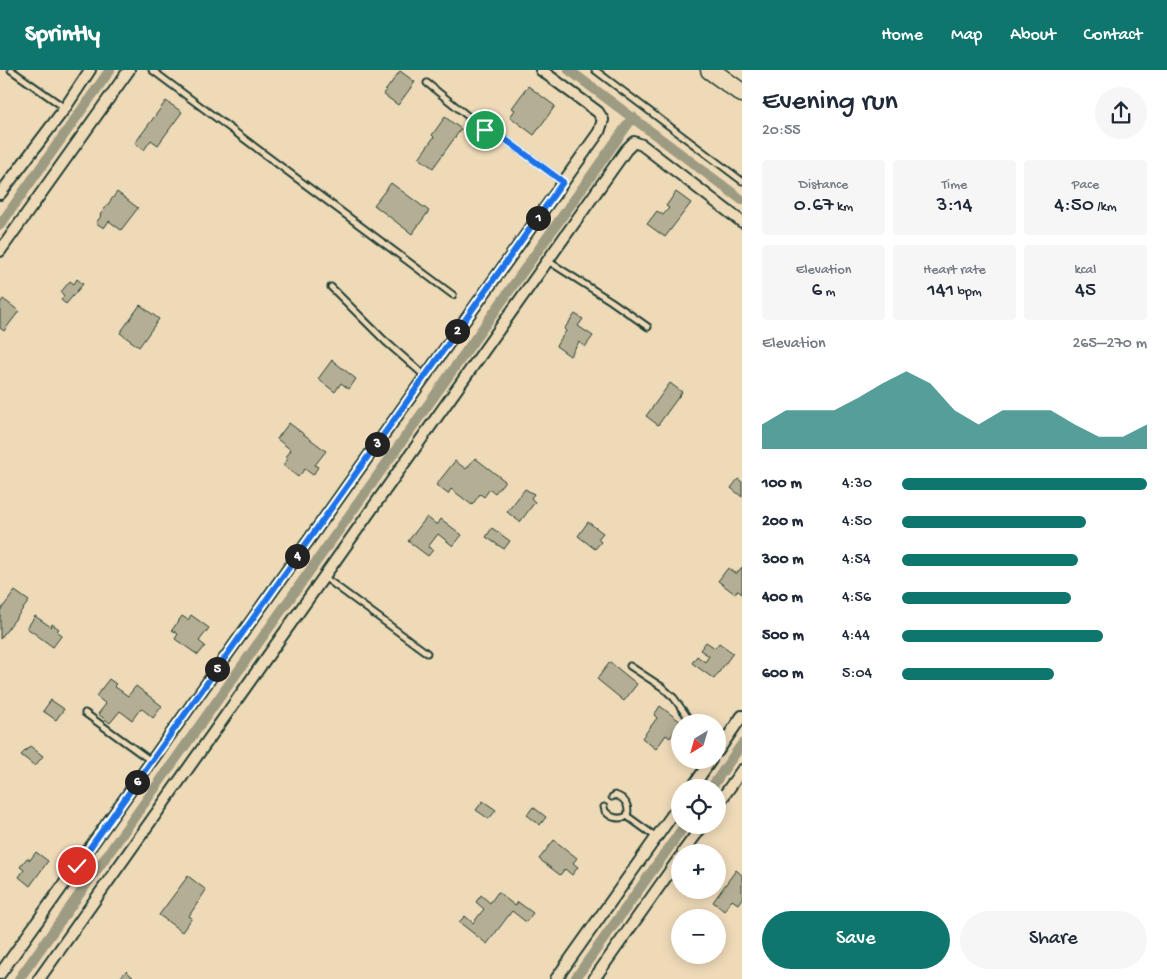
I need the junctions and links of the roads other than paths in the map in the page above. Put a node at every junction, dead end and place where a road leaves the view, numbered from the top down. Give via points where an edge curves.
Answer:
1 (10, 70) edge
2 (90, 70) edge
3 (129, 70) edge
4 (152, 70) edge
5 (541, 70) edge
6 (595, 70) edge
7 (710, 70) edge
8 (427, 83) dead end
9 (742, 93) edge
10 (65, 108) junction
11 (742, 181) edge
12 (563, 182) junction
13 (0, 194) edge
14 (742, 222) edge
15 (0, 251) edge
16 (548, 260) junction
17 (330, 287) dead end
18 (453, 294) dead end
19 (648, 326) dead end
20 (425, 377) junction
21 (324, 577) junction
22 (427, 654) dead end
23 (630, 666) dead end
24 (86, 713) dead end
25 (685, 714) edge
26 (742, 716) edge
27 (726, 738) edge
28 (151, 762) junction
29 (742, 770) edge
30 (726, 793) edge
31 (612, 797) dead end
32 (604, 807) dead end
33 (627, 816) junction
34 (671, 816) edge
35 (656, 837) junction
36 (671, 870) edge
37 (0, 974) edge
38 (39, 979) edge
39 (556, 979) edge
40 (594, 979) edge

1 - 10 lane
2 - 10 street
3 - 15 street
4 - 18 lane
5 - 12 street via 598,112 603,120 599,132
6 - 11 lane
7 - 9 highway
8 - 12 lane via 485,130 502,137
10 - 13 street
12 - 20 street
14 - 16 street via 634,142
16 - 19 lane
16 - 21 street
17 - 20 lane
20 - 28 street
21 - 22 lane
21 - 38 street
23 - 25 lane via 662,687
24 - 28 lane
26 - 27 street
28 - 37 street
29 - 30 street
31 - 33 lane via 618,796 626,803
32 - 33 lane via 612,817 620,819
33 - 35 lane
34 - 35 street
35 - 39 street
36 - 40 street

